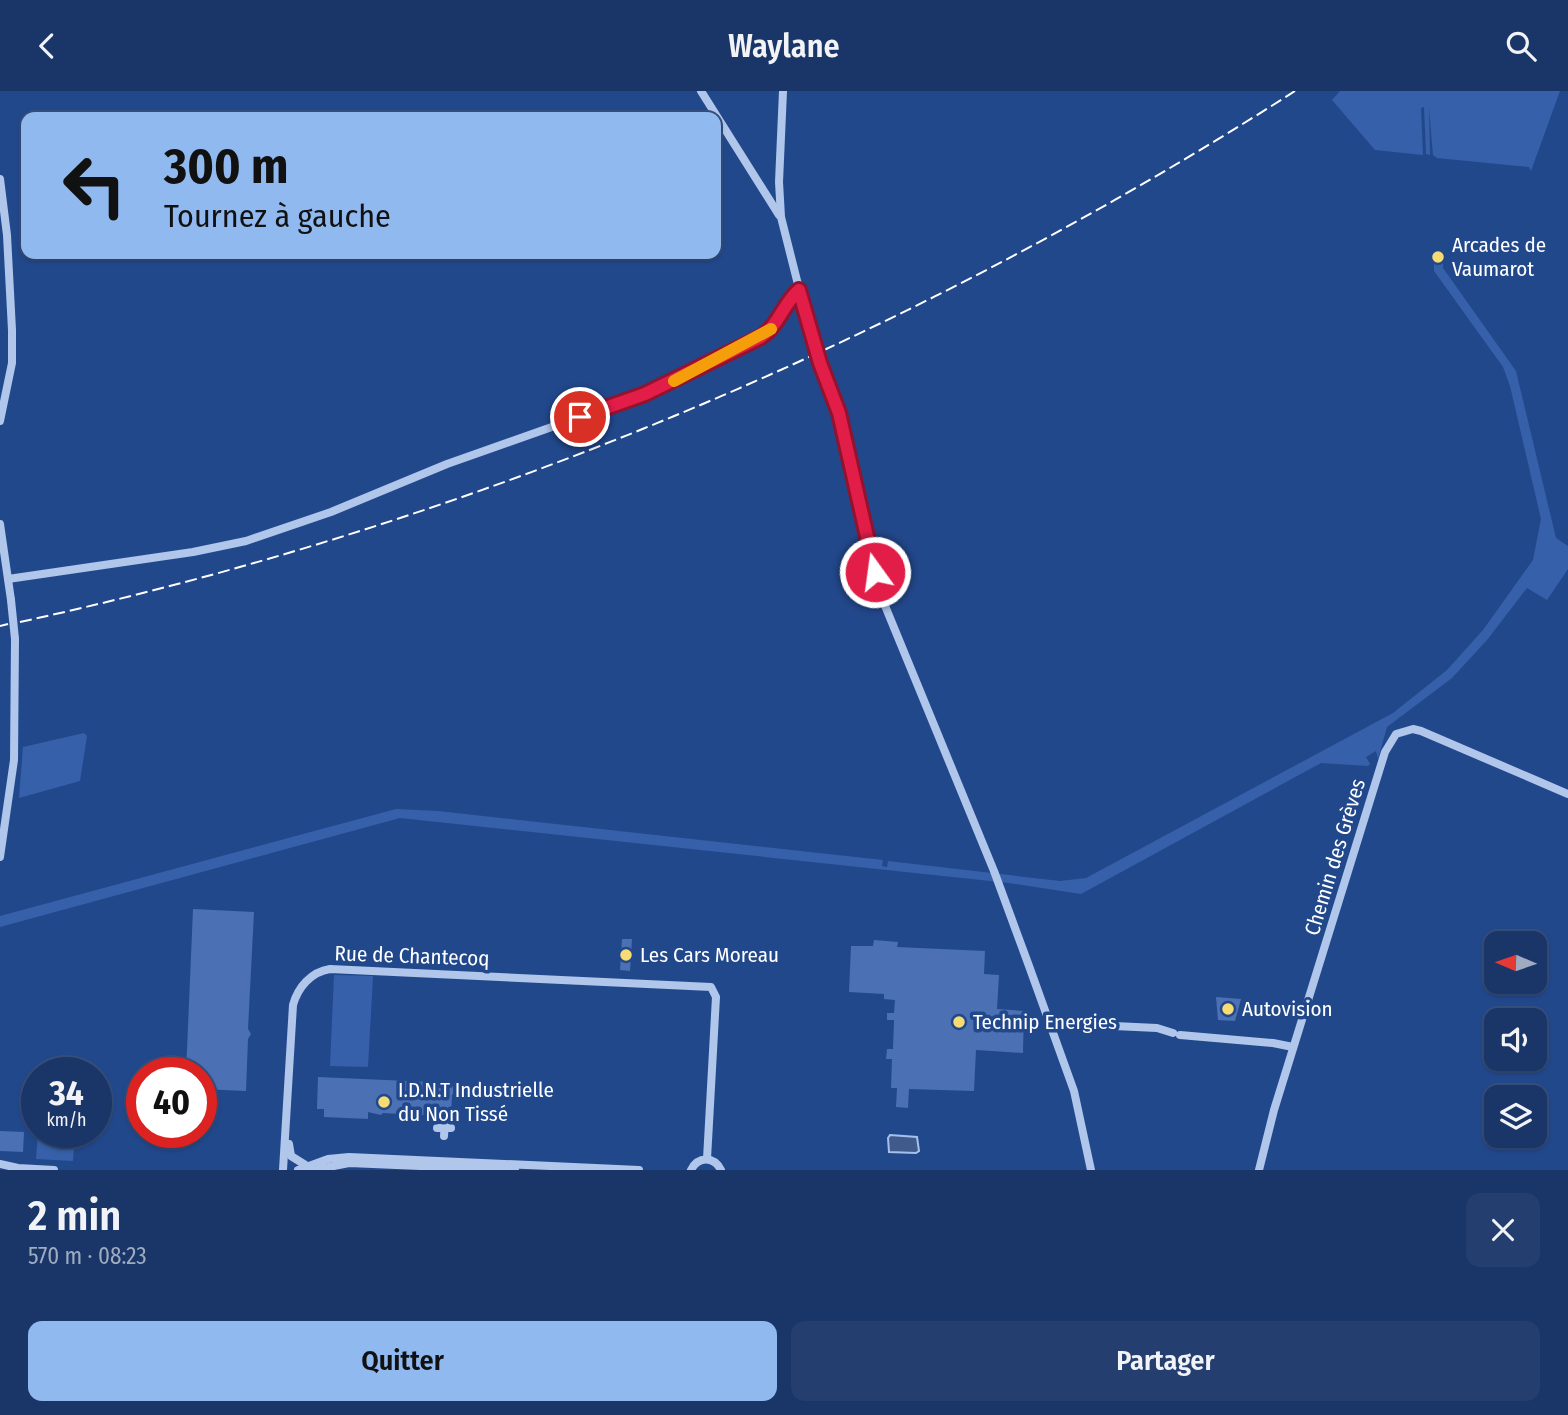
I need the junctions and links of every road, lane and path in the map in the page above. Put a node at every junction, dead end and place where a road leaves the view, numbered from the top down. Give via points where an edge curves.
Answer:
1 (701, 91) edge
2 (783, 91) edge
3 (714, 112) edge
4 (721, 122) edge
5 (0, 179) edge
6 (781, 217) junction
7 (799, 290) junction
8 (0, 421) edge
9 (0, 524) edge
10 (8, 579) junction
11 (1568, 794) edge
12 (0, 857) edge
13 (1050, 1023) junction
14 (1293, 1047) junction
15 (288, 1106) junction
16 (707, 1159) junction
17 (0, 1164) edge
18 (16, 1169) edge
19 (306, 1169) edge
20 (723, 1169) edge
21 (54, 1170) edge
22 (283, 1170) edge
23 (515, 1170) edge
24 (639, 1170) edge
25 (691, 1170) edge
26 (1091, 1170) edge
27 (1259, 1170) edge

1 - 3 street
2 - 6 street
4 - 6 street
5 - 8 street via 12,330 12,363
6 - 7 street
7 - 10 street via 769,331 691,373 331,512 246,541 193,552
7 - 13 street, bridge via 852,461 881,596 995,871
9 - 10 street
10 - 12 street, bridge via 15,639 14,760
11 - 14 street, Chemin des Grèves via 1421,731 1396,734 1385,752
13 - 14 street via 1157,1028
13 - 26 street via 1074,1091
14 - 27 street, Chemin des Grèves
15 - 16 street, Rue de Chantecoq via 295,998 308,979 326,970 701,985 713,989 716,997
15 - 19 street via 290,1153
15 - 22 street, Rue de Chantecoq
16 - 20 street
16 - 25 street
17 - 18 street
18 - 21 street
19 - 23 street via 349,1163
19 - 24 street via 328,1159 370,1157

